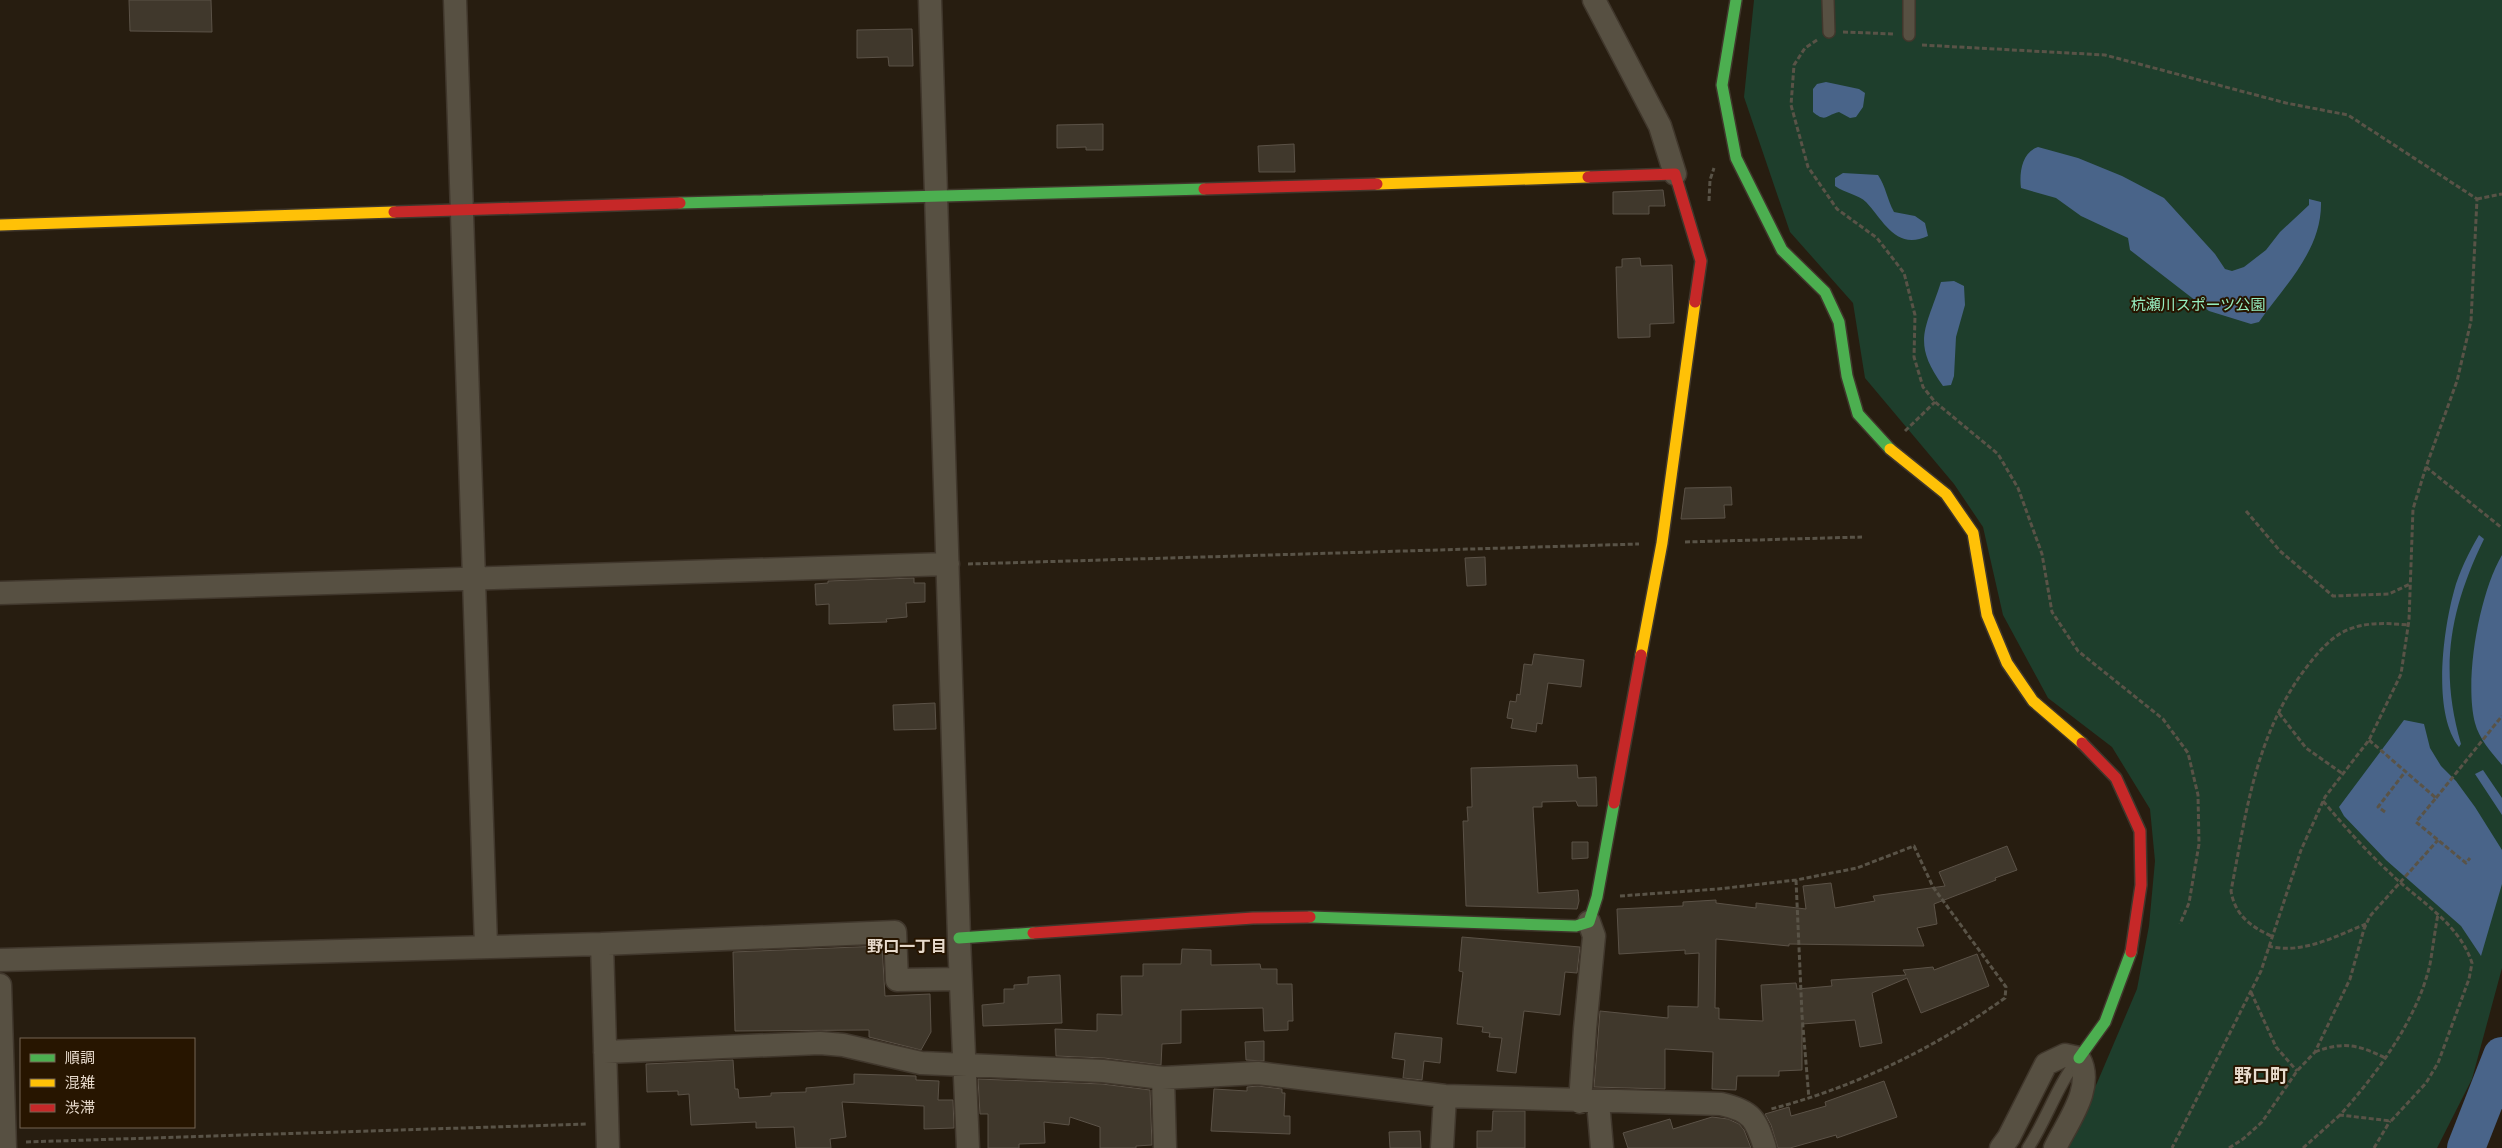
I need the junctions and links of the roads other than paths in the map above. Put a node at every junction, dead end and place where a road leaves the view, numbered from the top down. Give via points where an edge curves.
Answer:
1 (455, 0) edge
2 (930, 0) edge
3 (1594, 0) edge
4 (1736, 0) edge
5 (1828, 0) edge
6 (1909, 0) edge
7 (1829, 32) road end
8 (1909, 35) road end
9 (1675, 174) junction
10 (935, 195) junction
11 (464, 211) junction
12 (0, 226) edge
13 (948, 564) junction
14 (473, 578) junction
15 (0, 593) edge
16 (1589, 922) junction
17 (959, 938) junction
18 (602, 944) junction
19 (486, 946) junction
20 (0, 960) edge
21 (960, 979) junction
22 (0, 985) edge
23 (605, 1052) junction
24 (2080, 1058) junction
25 (966, 1065) junction
26 (1163, 1078) junction
27 (1445, 1096) junction
28 (1589, 1102) junction
29 (5, 1145) edge
30 (608, 1148) edge
31 (968, 1148) edge
32 (1165, 1148) edge
33 (1442, 1148) edge
34 (1602, 1148) edge
35 (1765, 1148) edge
36 (2001, 1148) edge
37 (2028, 1148) edge
38 (2055, 1148) edge

1 - 11 street
2 - 10 street
3 - 9 street via 1660,126
4 - 24 street via 1722,85 1736,158 1782,250 1825,292 1839,322 1847,376 1858,414 1888,448 1946,494 1973,533 1987,615 2007,663 2033,701 2080,741 2116,778 2140,831 2141,885 2130,957 2105,1022
5 - 7 lane
6 - 8 lane
9 - 10 street
9 - 16 street via 1701,261 1662,543 1597,897
10 - 11 street
10 - 13 street
11 - 12 street
11 - 14 street
13 - 14 street
13 - 17 street
14 - 15 street
14 - 19 street
16 - 17 street via 1576,926 1332,917 1252,918
16 - 28 street via 1594,936 1585,1029
17 - 21 street
18 - 19 street
18 - 21 street via 895,932 897,980
18 - 23 street
19 - 20 street
21 - 25 street
22 - 29 street
23 - 25 street via 820,1043 844,1045 922,1063
23 - 30 street
24 - 36 street via 2065,1055 2046,1064 2010,1137
24 - 37 lane via 2065,1076
24 - 38 street via 2085,1069 2085,1086
25 - 26 street via 1102,1071
25 - 31 street
26 - 27 street via 1258,1073
26 - 32 street
27 - 28 street
27 - 33 street
28 - 34 street
28 - 35 street via 1721,1104 1738,1108 1750,1115

